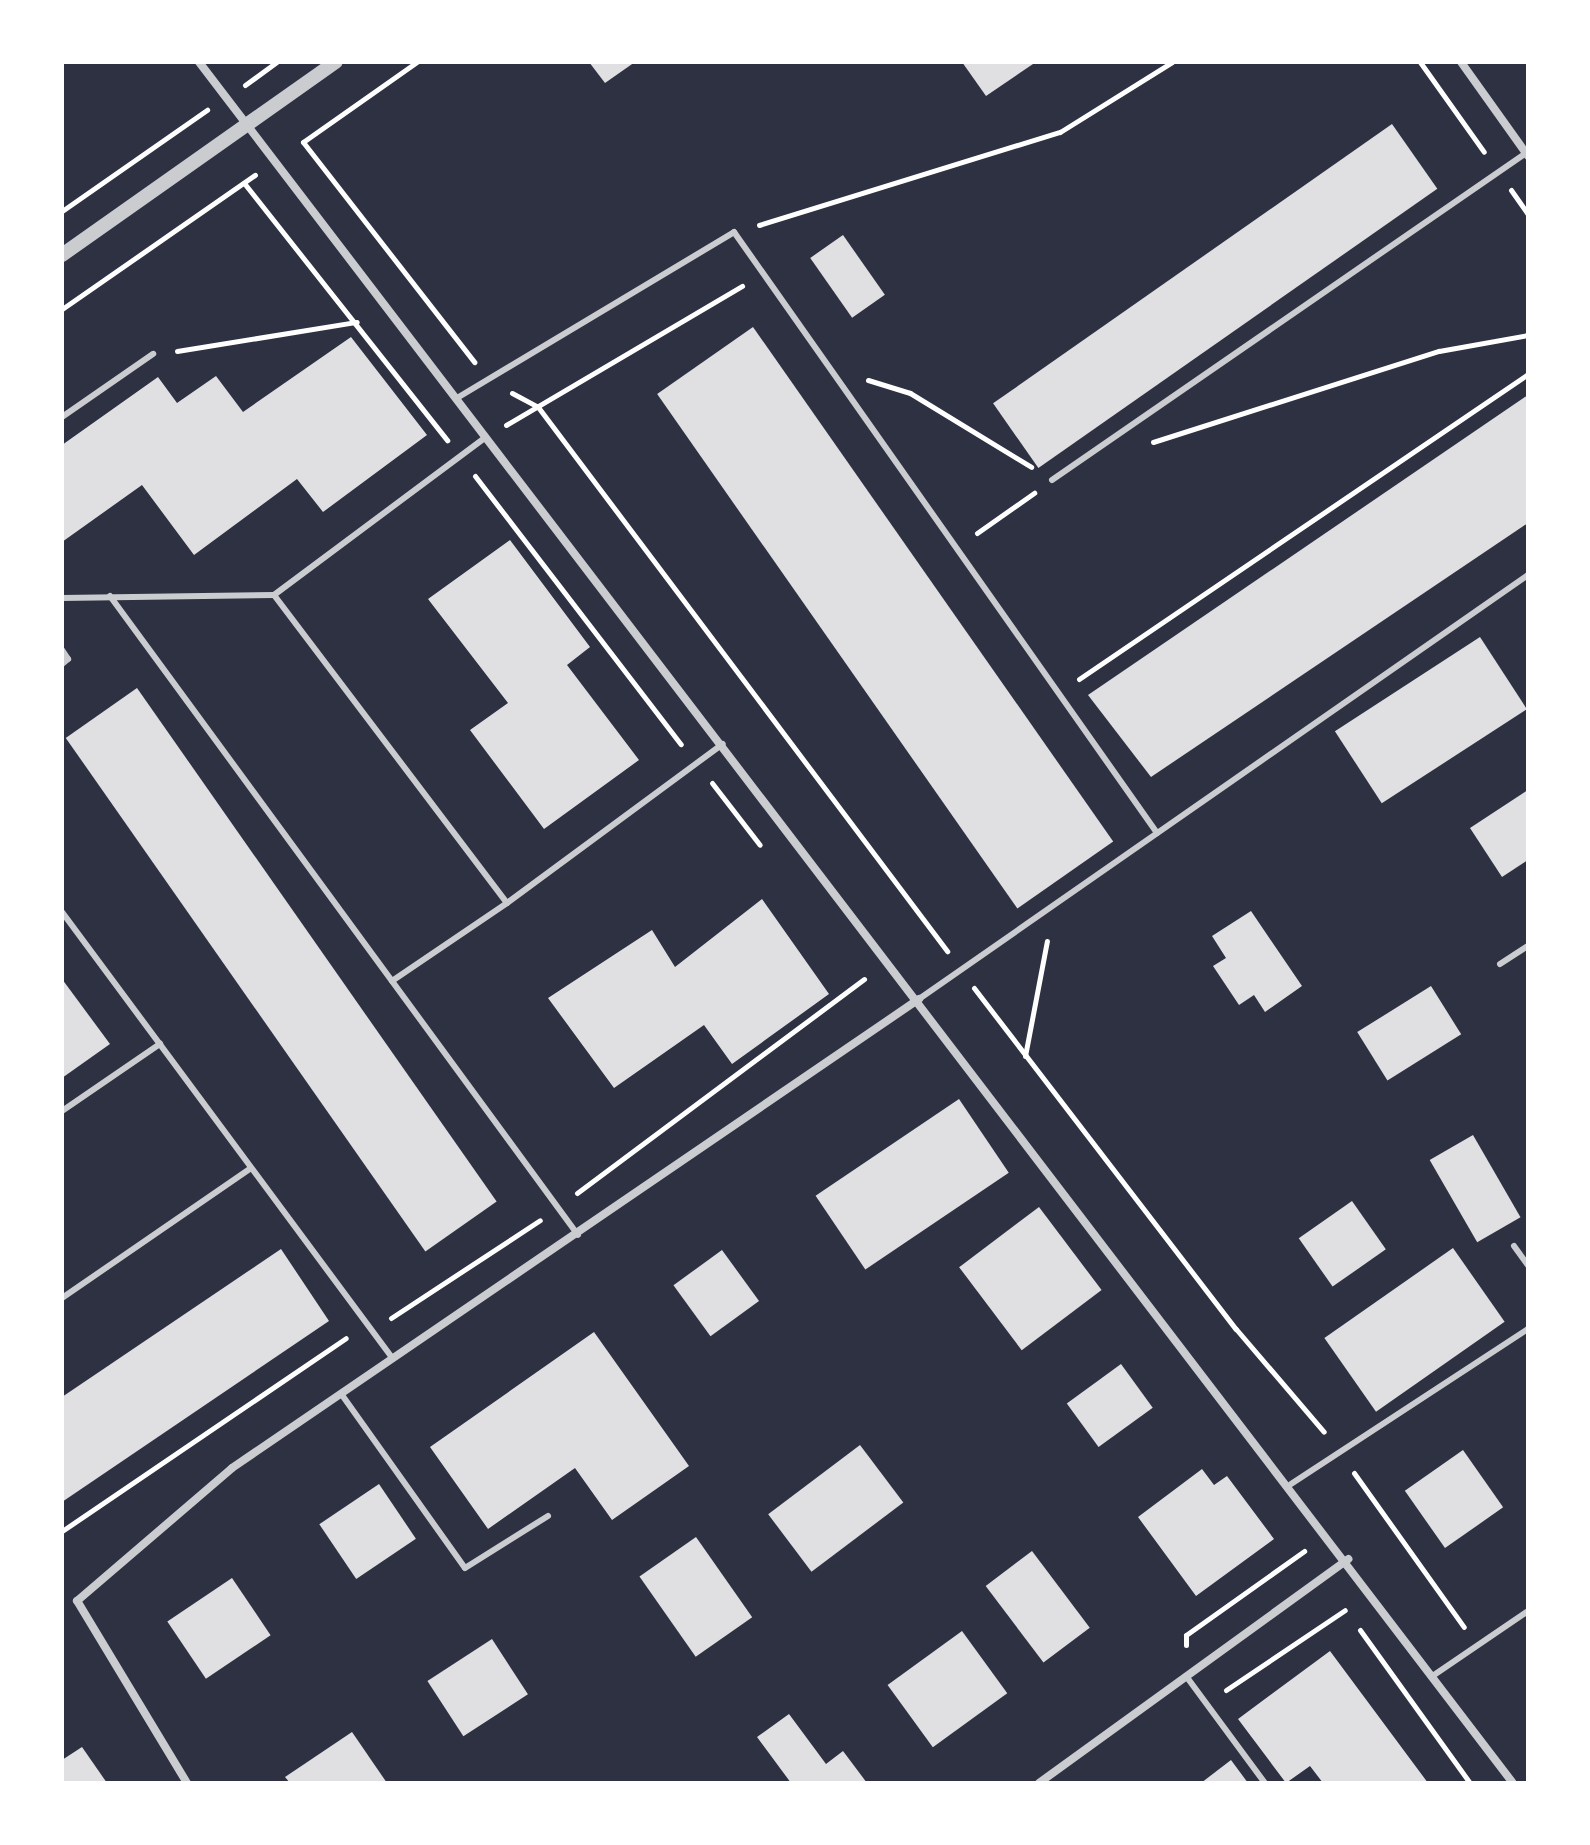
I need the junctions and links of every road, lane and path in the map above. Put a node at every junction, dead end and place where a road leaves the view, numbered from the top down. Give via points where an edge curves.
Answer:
1 (199, 62) edge
2 (277, 62) edge
3 (336, 62) edge
4 (417, 62) edge
5 (1172, 62) edge
6 (1420, 62) edge
7 (1461, 62) edge
8 (227, 98) junction
9 (248, 125) junction
10 (303, 142) junction
11 (1527, 155) edge
12 (275, 161) junction
13 (1498, 173) junction
14 (244, 183) junction
15 (62, 211) edge
16 (734, 232) junction
17 (62, 255) edge
18 (763, 273) junction
19 (62, 309) edge
20 (357, 322) junction
21 (1528, 335) edge
22 (153, 354) joint
23 (831, 370) junction
24 (1528, 374) edge
25 (487, 380) junction
26 (457, 398) junction
27 (538, 407) junction
28 (62, 417) edge
29 (487, 436) junction
30 (1137, 447) dead end
31 (460, 457) junction
32 (1052, 480) junction
33 (957, 548) junction
34 (1528, 575) edge
35 (274, 595) junction
36 (110, 596) junction
37 (62, 598) edge
38 (62, 650) edge
39 (62, 664) edge
40 (1059, 693) junction
41 (723, 744) junction
42 (1157, 833) junction
43 (1058, 902) junction
44 (507, 903) junction
45 (62, 912) edge
46 (1528, 946) edge
47 (1500, 964) dead end
48 (961, 970) junction
49 (864, 979) dead end
50 (392, 981) junction
51 (919, 999) junction
52 (160, 1044) junction
53 (1025, 1056) junction
54 (62, 1111) edge
55 (251, 1168) junction
56 (558, 1208) junction
57 (578, 1235) junction
58 (1514, 1246) dead end
59 (1528, 1265) edge
60 (62, 1298) edge
61 (363, 1326) junction
62 (1528, 1329) edge
63 (370, 1332) junction
64 (394, 1360) junction
65 (342, 1395) junction
66 (1339, 1452) junction
67 (1291, 1484) junction
68 (548, 1516) dead end
69 (62, 1531) edge
70 (1304, 1551) dead end
71 (1348, 1559) junction
72 (1322, 1578) junction
73 (1345, 1610) junction
74 (1528, 1611) edge
75 (1477, 1646) junction
76 (1434, 1675) junction
77 (1186, 1676) junction
78 (1206, 1704) junction
79 (187, 1783) edge
80 (1039, 1783) edge
81 (1265, 1783) edge
82 (1470, 1783) edge
83 (1513, 1783) edge

1 - 8 street
2 - 8 path
3 - 9 street
4 - 10 path
5 - 16 path via 1060,132
6 - 13 path
7 - 11 street
8 - 9 street
8 - 15 path
9 - 12 street
9 - 17 street
10 - 12 path
10 - 25 path
11 - 13 lane
12 - 14 path
12 - 26 street
13 - 32 lane
14 - 19 path
14 - 20 path
16 - 18 lane
16 - 25 lane
18 - 23 lane
18 - 27 path
20 - 22 path
20 - 31 path
21 - 30 path via 1439,351
22 - 28 lane
23 - 32 path via 910,393
23 - 33 lane
24 - 40 path
25 - 26 lane
25 - 27 path
26 - 29 street
27 - 29 path
27 - 48 path
29 - 31 lane
29 - 41 street
31 - 35 lane
32 - 33 path
33 - 40 lane
34 - 42 lane
35 - 36 lane
35 - 44 lane
36 - 37 lane
36 - 50 lane
38 - 39 lane via 68,659
40 - 42 lane
41 - 44 lane
41 - 51 street
42 - 43 lane
43 - 48 lane
43 - 53 path
44 - 50 lane
45 - 52 lane
46 - 47 lane
48 - 51 lane
48 - 53 path
49 - 56 path
50 - 56 lane
51 - 57 street
51 - 67 street
52 - 54 lane
52 - 55 lane
53 - 66 path
55 - 60 lane
55 - 61 lane
56 - 57 lane
56 - 63 path
57 - 64 street
58 - 59 lane
61 - 63 lane
61 - 69 path
62 - 66 lane
63 - 64 lane
64 - 65 street
65 - 68 lane via 465,1568
65 - 79 street via 232,1468 77,1601
66 - 67 lane
66 - 75 path
67 - 71 street
70 - 77 path via 1186,1635
71 - 72 street
71 - 76 street
72 - 73 path
72 - 77 street
73 - 78 path
73 - 82 path
74 - 75 lane
75 - 76 lane
76 - 83 street
77 - 78 lane
77 - 80 street
78 - 81 lane

